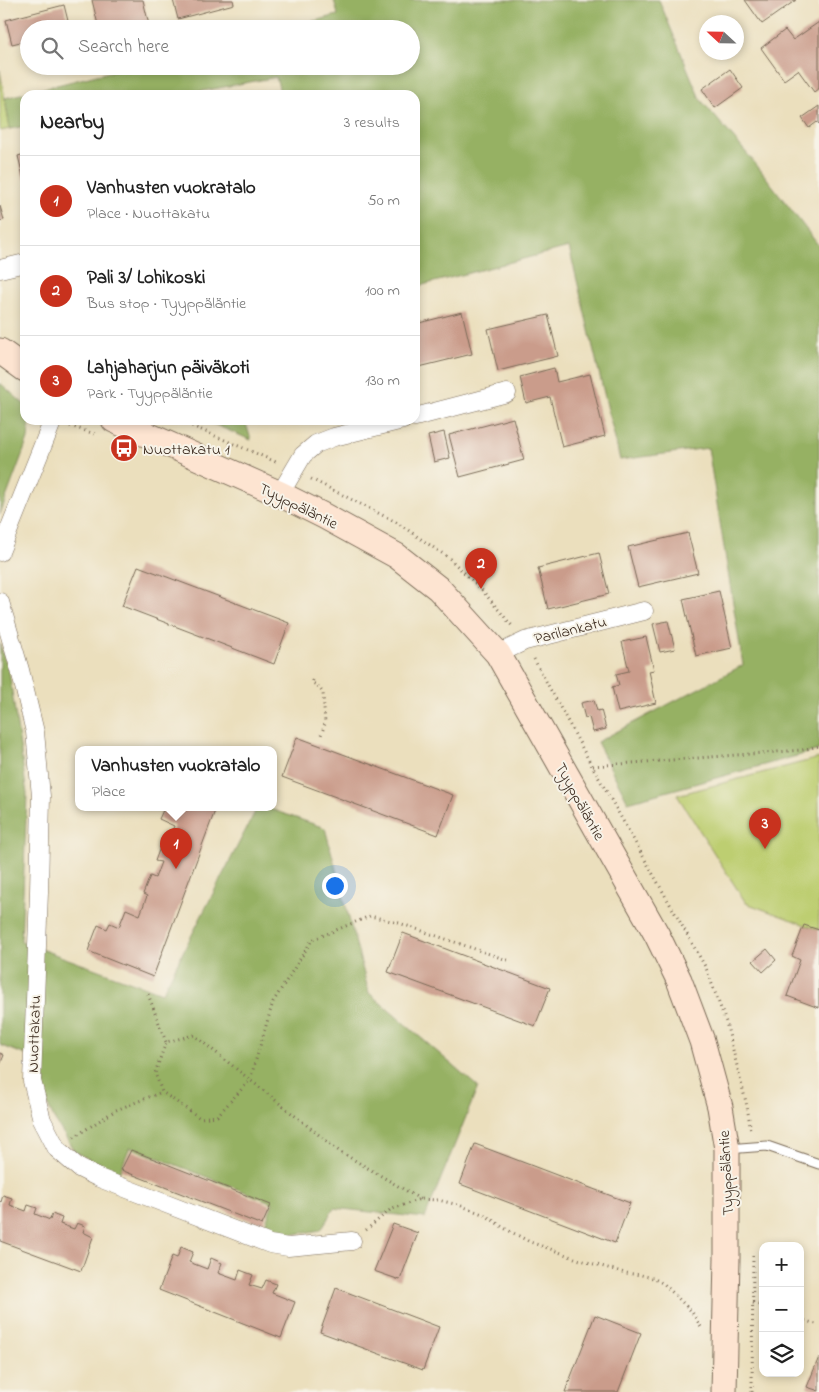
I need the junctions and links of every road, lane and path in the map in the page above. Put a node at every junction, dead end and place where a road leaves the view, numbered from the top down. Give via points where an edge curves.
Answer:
1 (20, 264) edge
2 (0, 270) edge
3 (0, 351) edge
4 (20, 365) edge
5 (507, 393) dead end
6 (420, 416) edge
7 (50, 425) edge
8 (66, 425) edge
9 (383, 425) edge
10 (106, 428) edge
11 (280, 494) junction
12 (0, 552) edge
13 (0, 602) edge
14 (644, 611) dead end
15 (498, 654) junction
16 (313, 680) dead end
17 (320, 735) dead end
18 (819, 746) edge
19 (593, 766) dead end
20 (510, 961) dead end
21 (148, 994) dead end
22 (166, 1042) junction
23 (250, 1080) junction
24 (162, 1092) junction
25 (57, 1149) junction
26 (727, 1149) junction
27 (819, 1164) edge
28 (420, 1200) junction
29 (352, 1241) joint
30 (753, 1303) dead end
31 (759, 1305) edge
32 (804, 1320) edge
33 (819, 1326) edge
34 (705, 1332) dead end
35 (724, 1392) edge

1 - 2 street
3 - 4 street
5 - 6 street
7 - 12 street
8 - 10 path via 90,432
9 - 11 street via 316,444 303,455
10 - 11 street, Tyyppäläntie
11 - 15 street, Tyyppäläntie via 397,556 439,589
13 - 25 street, Nuottakatu via 35,732 41,796 32,1081 42,1120
14 - 15 street, Parilankatu via 525,640
15 - 26 street, Tyyppäläntie via 657,935 679,980 702,1040 720,1107
16 - 17 path via 312,683 323,694 325,724
18 - 19 path
20 - 23 path via 370,916 312,940 273,1002
21 - 22 path
22 - 23 path via 194,1035
22 - 24 path via 155,1073
23 - 24 path via 217,1116 200,1118
23 - 28 path via 339,1151
24 - 25 path via 116,1110
25 - 29 street, Nuottakatu via 79,1168 99,1178 270,1244 288,1247
26 - 27 lane via 767,1146
26 - 35 street, Tyyppäläntie
28 - 29 path via 390,1210
28 - 34 path via 459,1205 485,1215 530,1242 577,1260 653,1278 664,1284 692,1312
30 - 31 path
32 - 33 path

